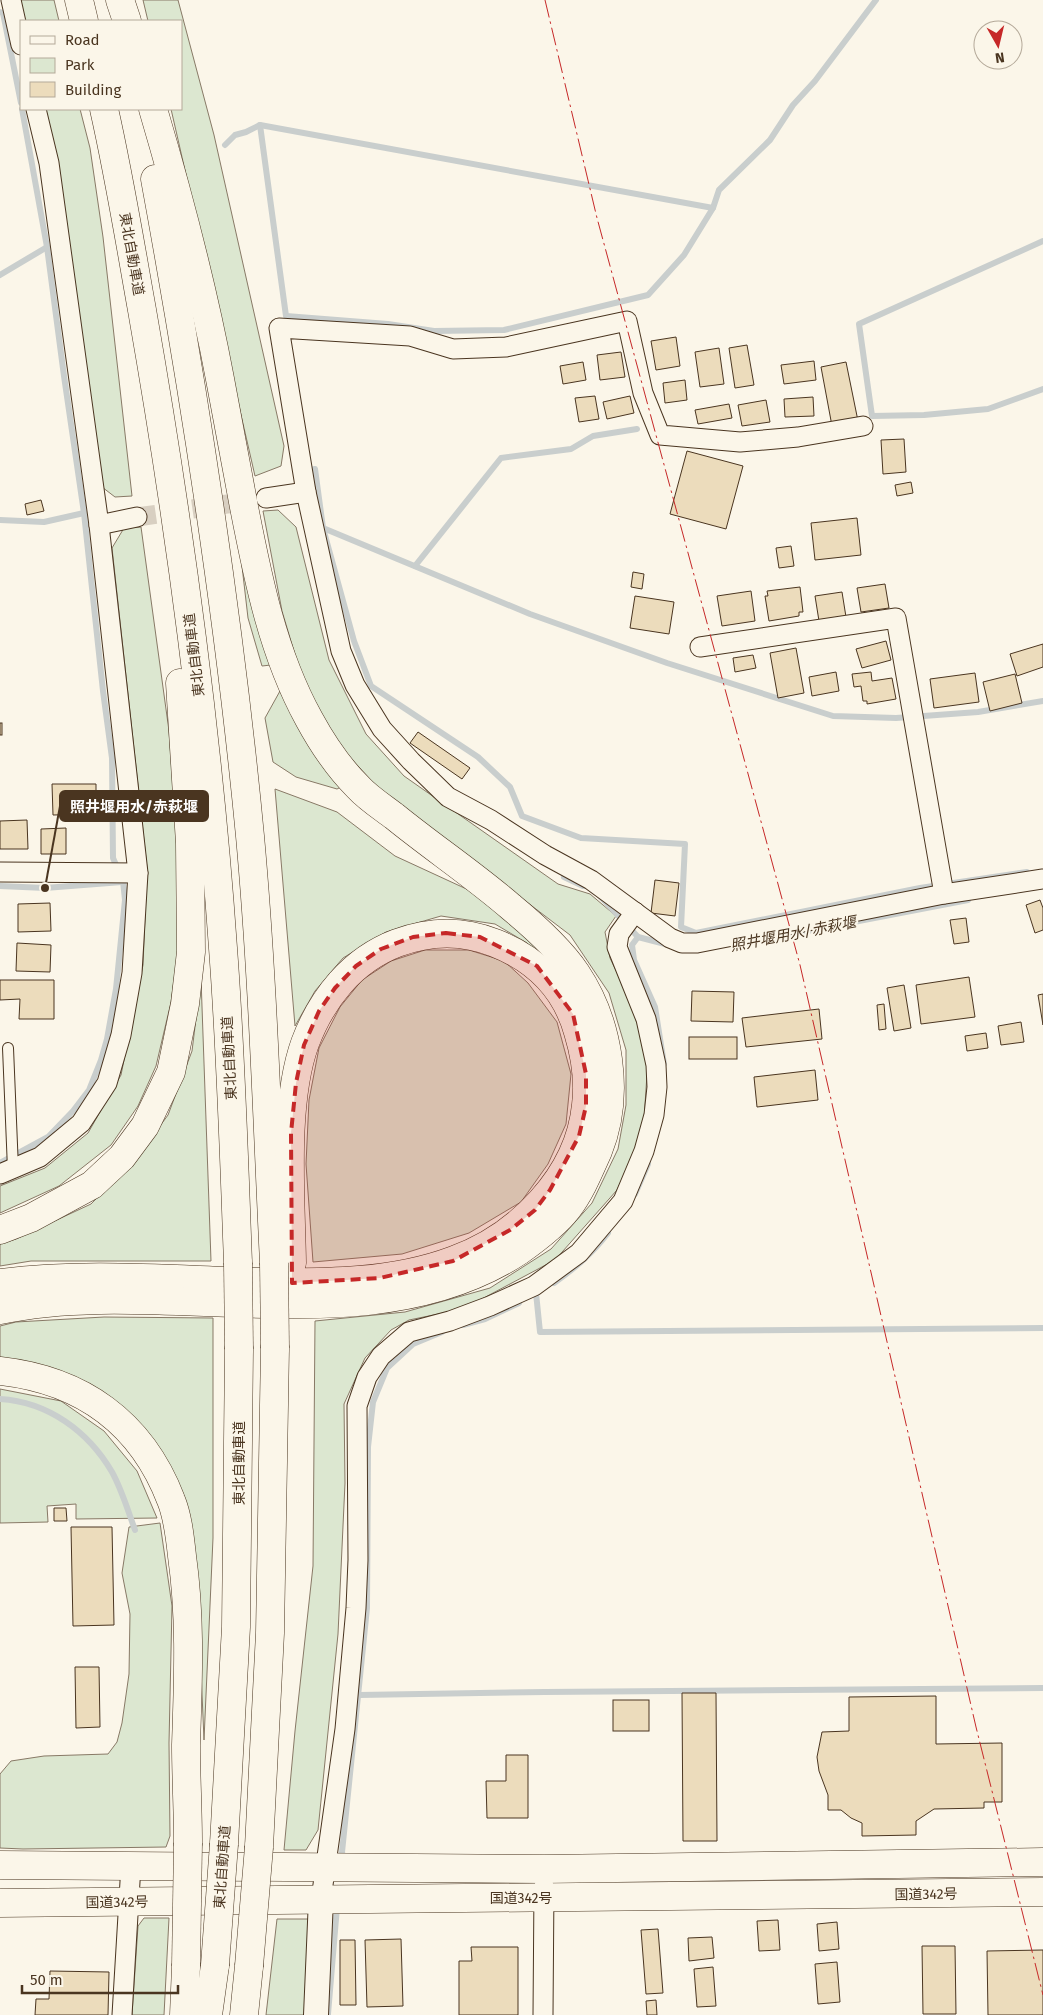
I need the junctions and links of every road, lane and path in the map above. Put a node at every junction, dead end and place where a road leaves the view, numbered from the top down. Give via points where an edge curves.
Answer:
1 (11, 0) edge
2 (79, 0) edge
3 (119, 0) edge
4 (84, 20) edge
5 (122, 20) edge
6 (127, 20) edge
7 (20, 40) edge
8 (36, 110) edge
9 (104, 110) edge
10 (141, 110) edge
11 (153, 110) edge
12 (152, 366) junction
13 (863, 426) dead end
14 (306, 492) junction
15 (266, 498) tunnel mouth
16 (137, 517) tunnel mouth
17 (99, 525) junction
18 (700, 647) dead end
19 (0, 872) edge
20 (138, 873) junction
21 (1043, 879) edge
22 (944, 894) junction
23 (635, 912) junction
24 (8, 1048) dead end
25 (7, 1172) edge
26 (0, 1230) edge
27 (283, 1263) junction
28 (0, 1283) edge
29 (0, 1310) edge
30 (0, 1370) edge
31 (1043, 1862) edge
32 (0, 1865) edge
33 (131, 1865) junction
34 (325, 1868) junction
35 (544, 1869) junction
36 (1043, 1892) edge
37 (544, 1898) junction
38 (322, 1899) junction
39 (128, 1902) junction
40 (0, 1903) edge
41 (122, 2015) edge
42 (184, 2015) edge
43 (208, 2015) edge
44 (244, 2015) edge
45 (316, 2015) edge
46 (544, 2015) edge

1 - 7 street
2 - 4 highway
3 - 5 highway
3 - 6 highway
8 - 17 street via 49,163
9 - 12 highway, 東北自動車道
10 - 27 highway via 184,339 218,559 250,838
11 - 29 highway via 212,333 253,553 272,630 308,718 329,752 359,788 507,903 537,929 575,971 594,1005 603,1035 609,1073 609,1103 602,1142 584,1183 566,1211 534,1241 506,1260 438,1288 313,1305 125,1299 67,1301
12 - 26 highway via 185,739 191,952 185,1004 171,1072 145,1126 122,1157 92,1185 31,1218
12 - 43 highway, 東北自動車道, bridge via 182,554 204,737 223,948 238,1264 236,1627 224,1844
13 - 14 street via 798,437 740,442 660,435 643,393 628,321 506,347 453,349 410,336 279,328
14 - 15 street
14 - 23 street via 341,651 355,685 382,729 448,797 591,880
16 - 17 street
17 - 20 street
18 - 22 street via 896,618
19 - 20 street
20 - 25 street via 132,973 121,1035 107,1083 81,1123 40,1157
21 - 22 street
22 - 23 street via 697,943 682,943 670,938
23 - 34 street via 619,934 617,947 646,1019 657,1086 654,1115 644,1151 623,1201 579,1253 534,1286 450,1321 409,1332 381,1356 366,1377 357,1406 356,1608 345,1730
24 - 25 lane
27 - 28 highway via 296,1083 308,1037 319,1011 335,988 356,966 381,949 413,936 446,933 480,937 510,949 537,966 573,1014 582,1044 586,1106 579,1136 567,1165 550,1190 535,1210 484,1247 453,1261 418,1271 380,1278 314,1283 58,1278
27 - 44 highway, bridge via 284,1348 259,1847
30 - 42 highway, bridge via 59,1383 113,1415 136,1440 157,1471 171,1501 183,1557 188,1621
31 - 35 highway
32 - 33 highway
33 - 34 highway
33 - 39 street
34 - 35 highway
34 - 38 street
35 - 37 street
36 - 37 highway, 国道342号
37 - 38 highway, 国道342号
37 - 46 street
38 - 39 highway, 国道342号
38 - 45 street
39 - 40 highway, 国道342号
39 - 41 street

